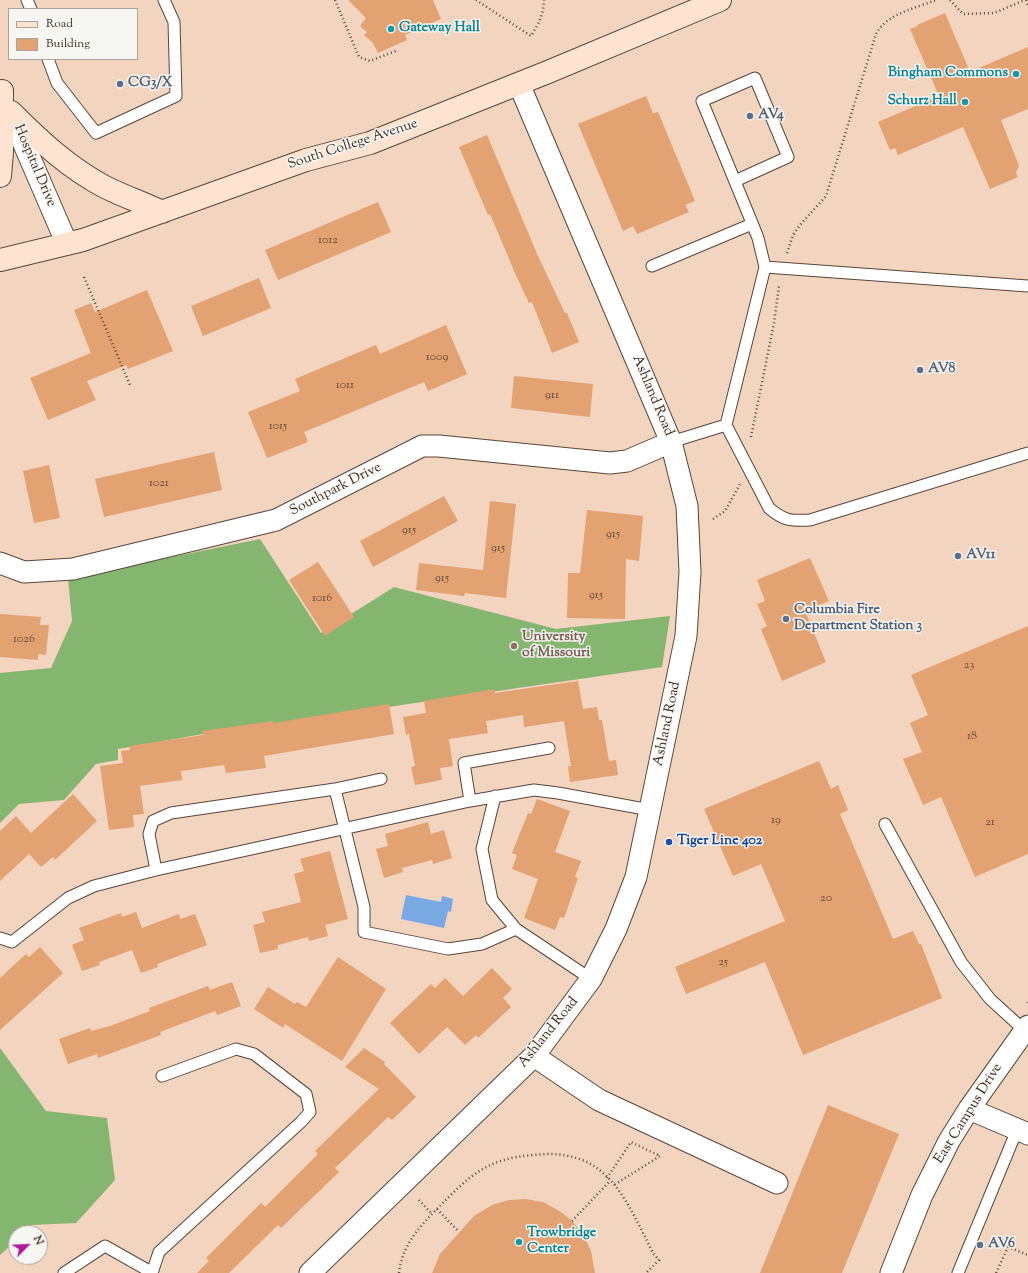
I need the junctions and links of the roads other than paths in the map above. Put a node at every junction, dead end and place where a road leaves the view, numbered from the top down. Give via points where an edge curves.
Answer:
1 (164, 0) edge
2 (720, 0) edge
3 (48, 60) edge
4 (519, 84) junction
5 (1, 89) edge
6 (11, 112) junction
7 (0, 176) edge
8 (735, 181) junction
9 (162, 212) junction
10 (752, 224) junction
11 (68, 244) junction
12 (0, 260) edge
13 (652, 266) dead end
14 (765, 267) junction
15 (1028, 286) edge
16 (726, 426) junction
17 (671, 442) junction
18 (1028, 453) edge
19 (0, 563) edge
20 (549, 748) dead end
21 (382, 779) dead end
22 (335, 789) junction
23 (496, 796) junction
24 (470, 801) junction
25 (650, 810) junction
26 (885, 824) dead end
27 (344, 828) junction
28 (156, 870) junction
29 (516, 929) junction
30 (0, 938) edge
31 (592, 979) junction
32 (1026, 1028) edge
33 (534, 1056) junction
34 (162, 1076) dead end
35 (969, 1109) junction
36 (1023, 1132) edge
37 (777, 1183) dead end
38 (152, 1272) edge
39 (64, 1273) edge
40 (310, 1273) edge
41 (891, 1273) edge
42 (958, 1273) edge

1 - 3 lane via 174,22 176,96 96,133 56,83
2 - 4 main road, South College Avenue
4 - 9 main road, South College Avenue via 370,143 306,160
4 - 17 street, Ashland Road
5 - 6 street, Hospital Drive
5 - 7 main road
6 - 9 main road via 49,149 72,166 105,187
6 - 11 street, Hospital Drive
8 - 8 lane via 702,100 755,78 788,157
8 - 10 lane
9 - 11 main road, South College Avenue
10 - 13 lane
10 - 14 lane
11 - 12 main road, South College Avenue
14 - 15 lane
14 - 16 lane
16 - 17 lane
16 - 18 lane via 769,508 780,517 793,521 810,520
17 - 19 street, Southpark Drive via 627,461 610,463 422,446 276,520 73,569 24,572
17 - 25 street, Ashland Road via 687,506 690,572 686,636
20 - 24 lane via 464,763
21 - 22 lane
22 - 27 lane
22 - 28 lane via 171,813 153,821 149,834
23 - 24 lane
23 - 25 lane via 534,790
23 - 29 lane via 482,849 492,900
24 - 27 lane
25 - 31 street, Ashland Road via 636,877 616,929
26 - 32 lane via 961,962 990,999
27 - 28 lane
27 - 29 lane via 364,907 364,932 448,949 482,944
28 - 30 lane via 94,886 68,898 12,942
29 - 31 lane
31 - 33 street, Ashland Road
32 - 35 street, East Campus Drive
33 - 37 street via 599,1100
33 - 40 street, Ashland Road
34 - 38 lane via 236,1049 254,1054 306,1094 310,1112 159,1252
35 - 36 street
35 - 41 street, East Campus Drive via 949,1141 922,1195
36 - 42 lane
38 - 39 lane via 105,1246

